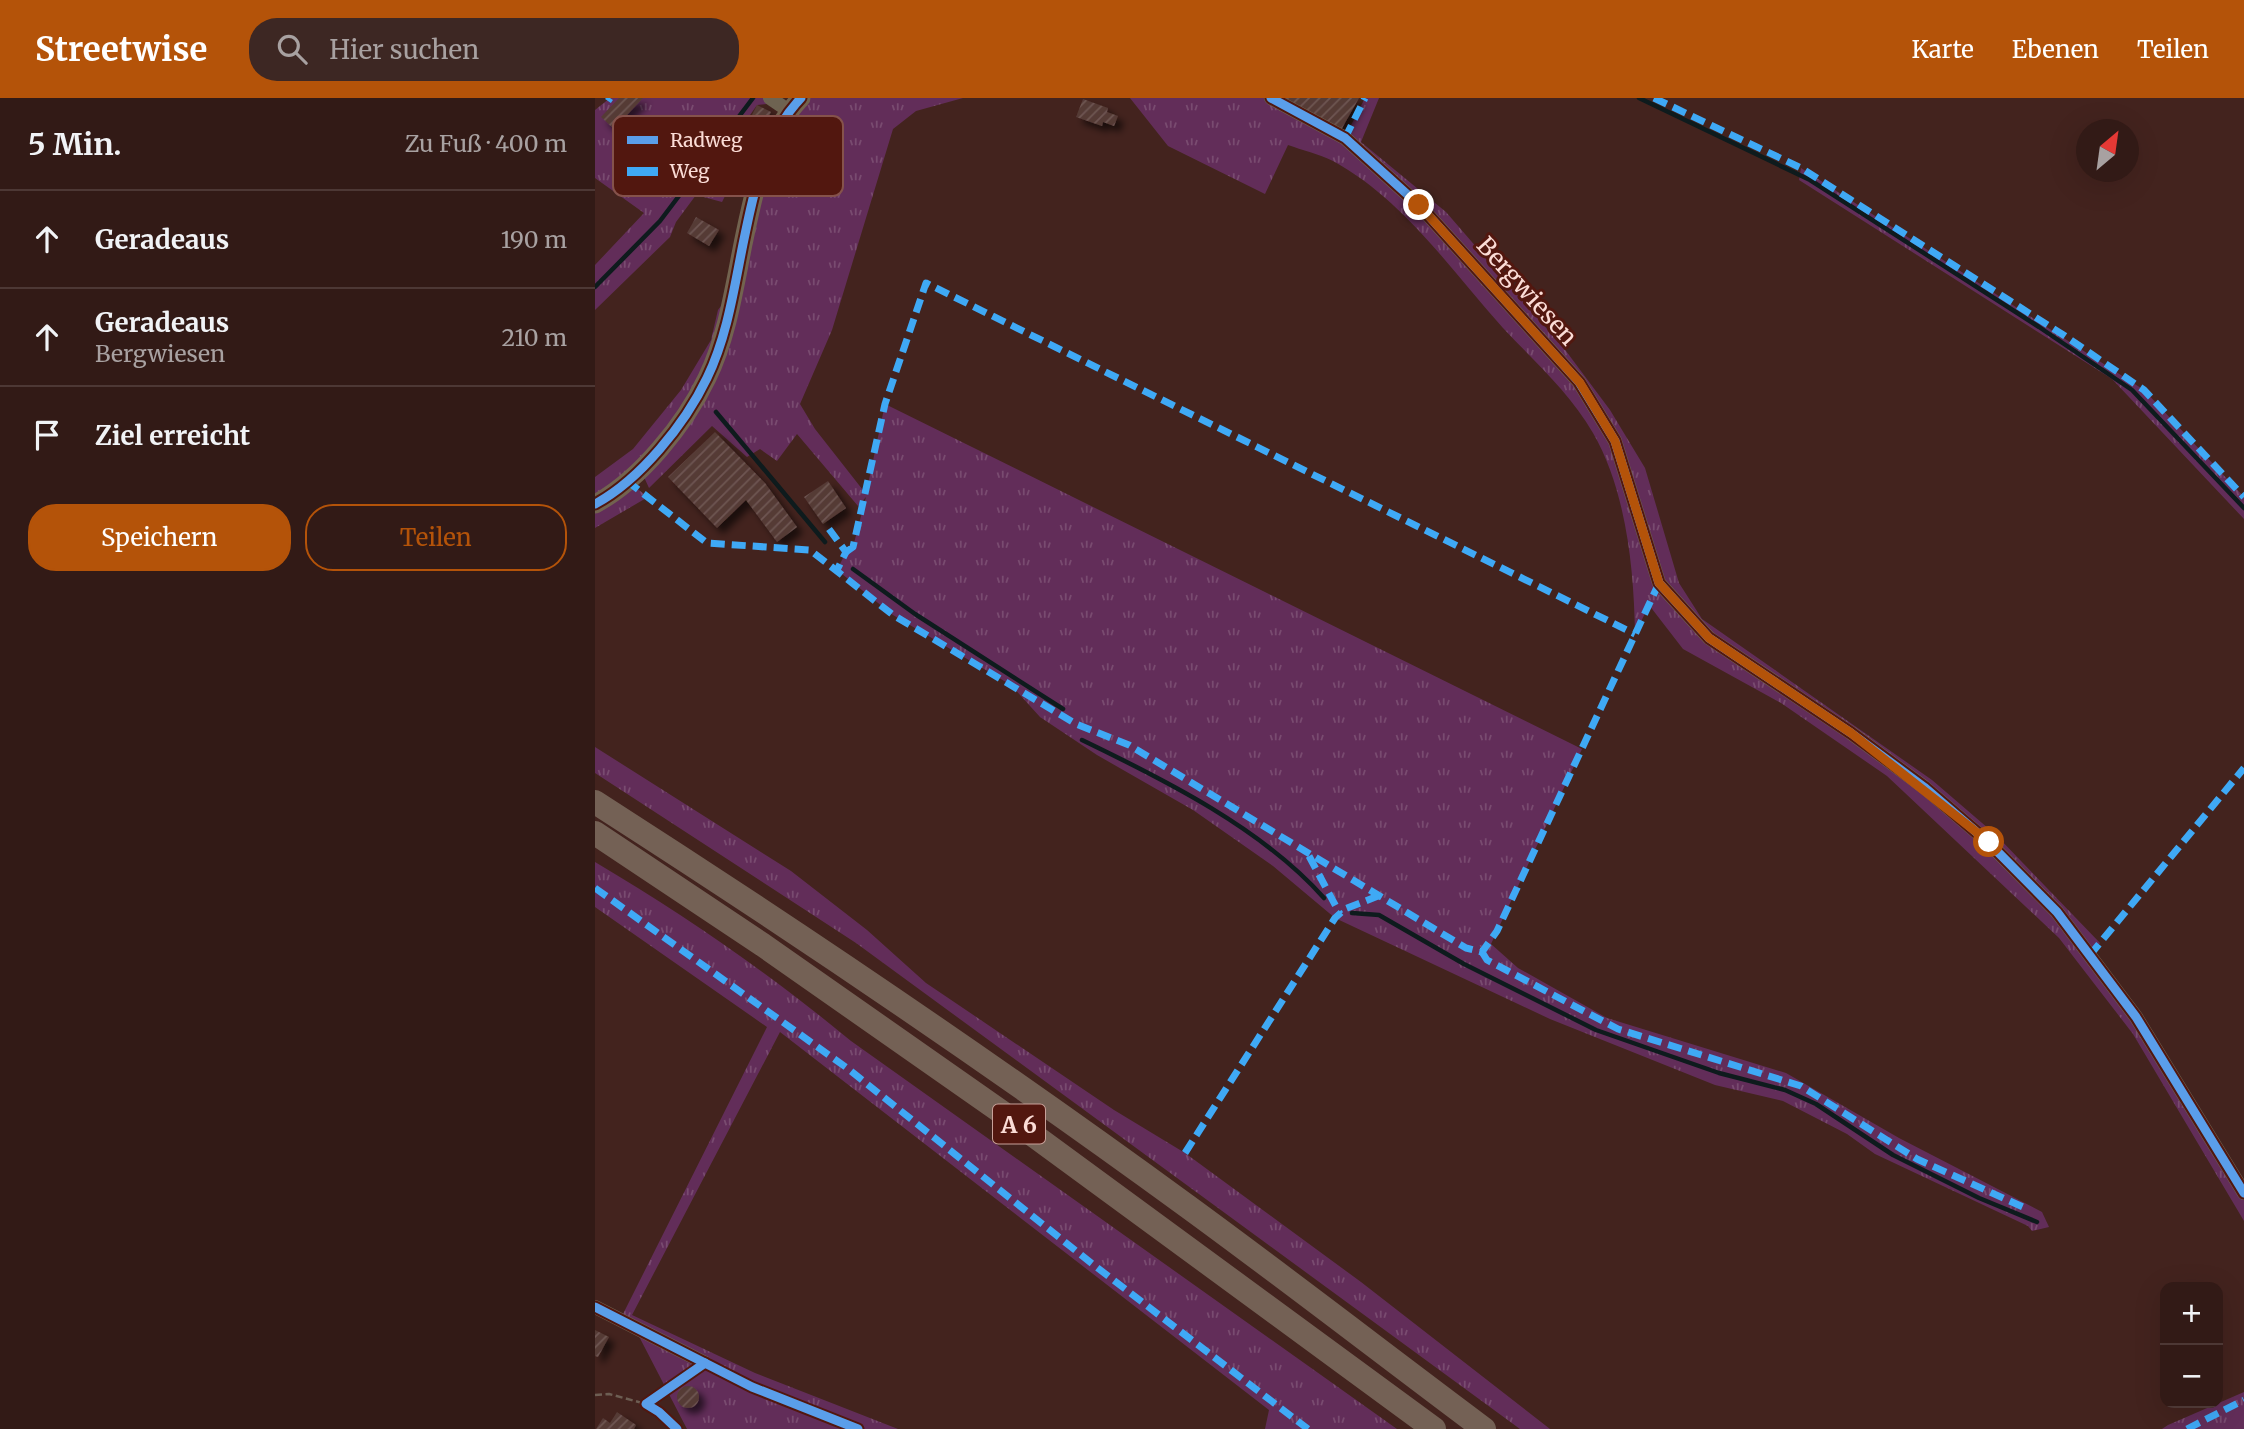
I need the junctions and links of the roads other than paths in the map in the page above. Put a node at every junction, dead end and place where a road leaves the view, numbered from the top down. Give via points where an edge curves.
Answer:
1 (1271, 98) edge
2 (754, 196) edge
3 (595, 504) edge
4 (595, 802) edge
5 (595, 832) edge
6 (2244, 1193) edge
7 (595, 1307) edge
8 (705, 1363) dead end
9 (1434, 1429) edge
10 (1484, 1429) edge

1 - 6 street, Bergwiesen via 1345,138 1419,205 1580,383 1615,441 1659,583 1709,638 1924,787 1989,842 2057,912 2136,1017
2 - 3 street via 728,317 707,378 662,448
4 - 10 highway, A 6 via 1083,1132
5 - 9 highway, A 6 via 1017,1123
7 - 8 street

